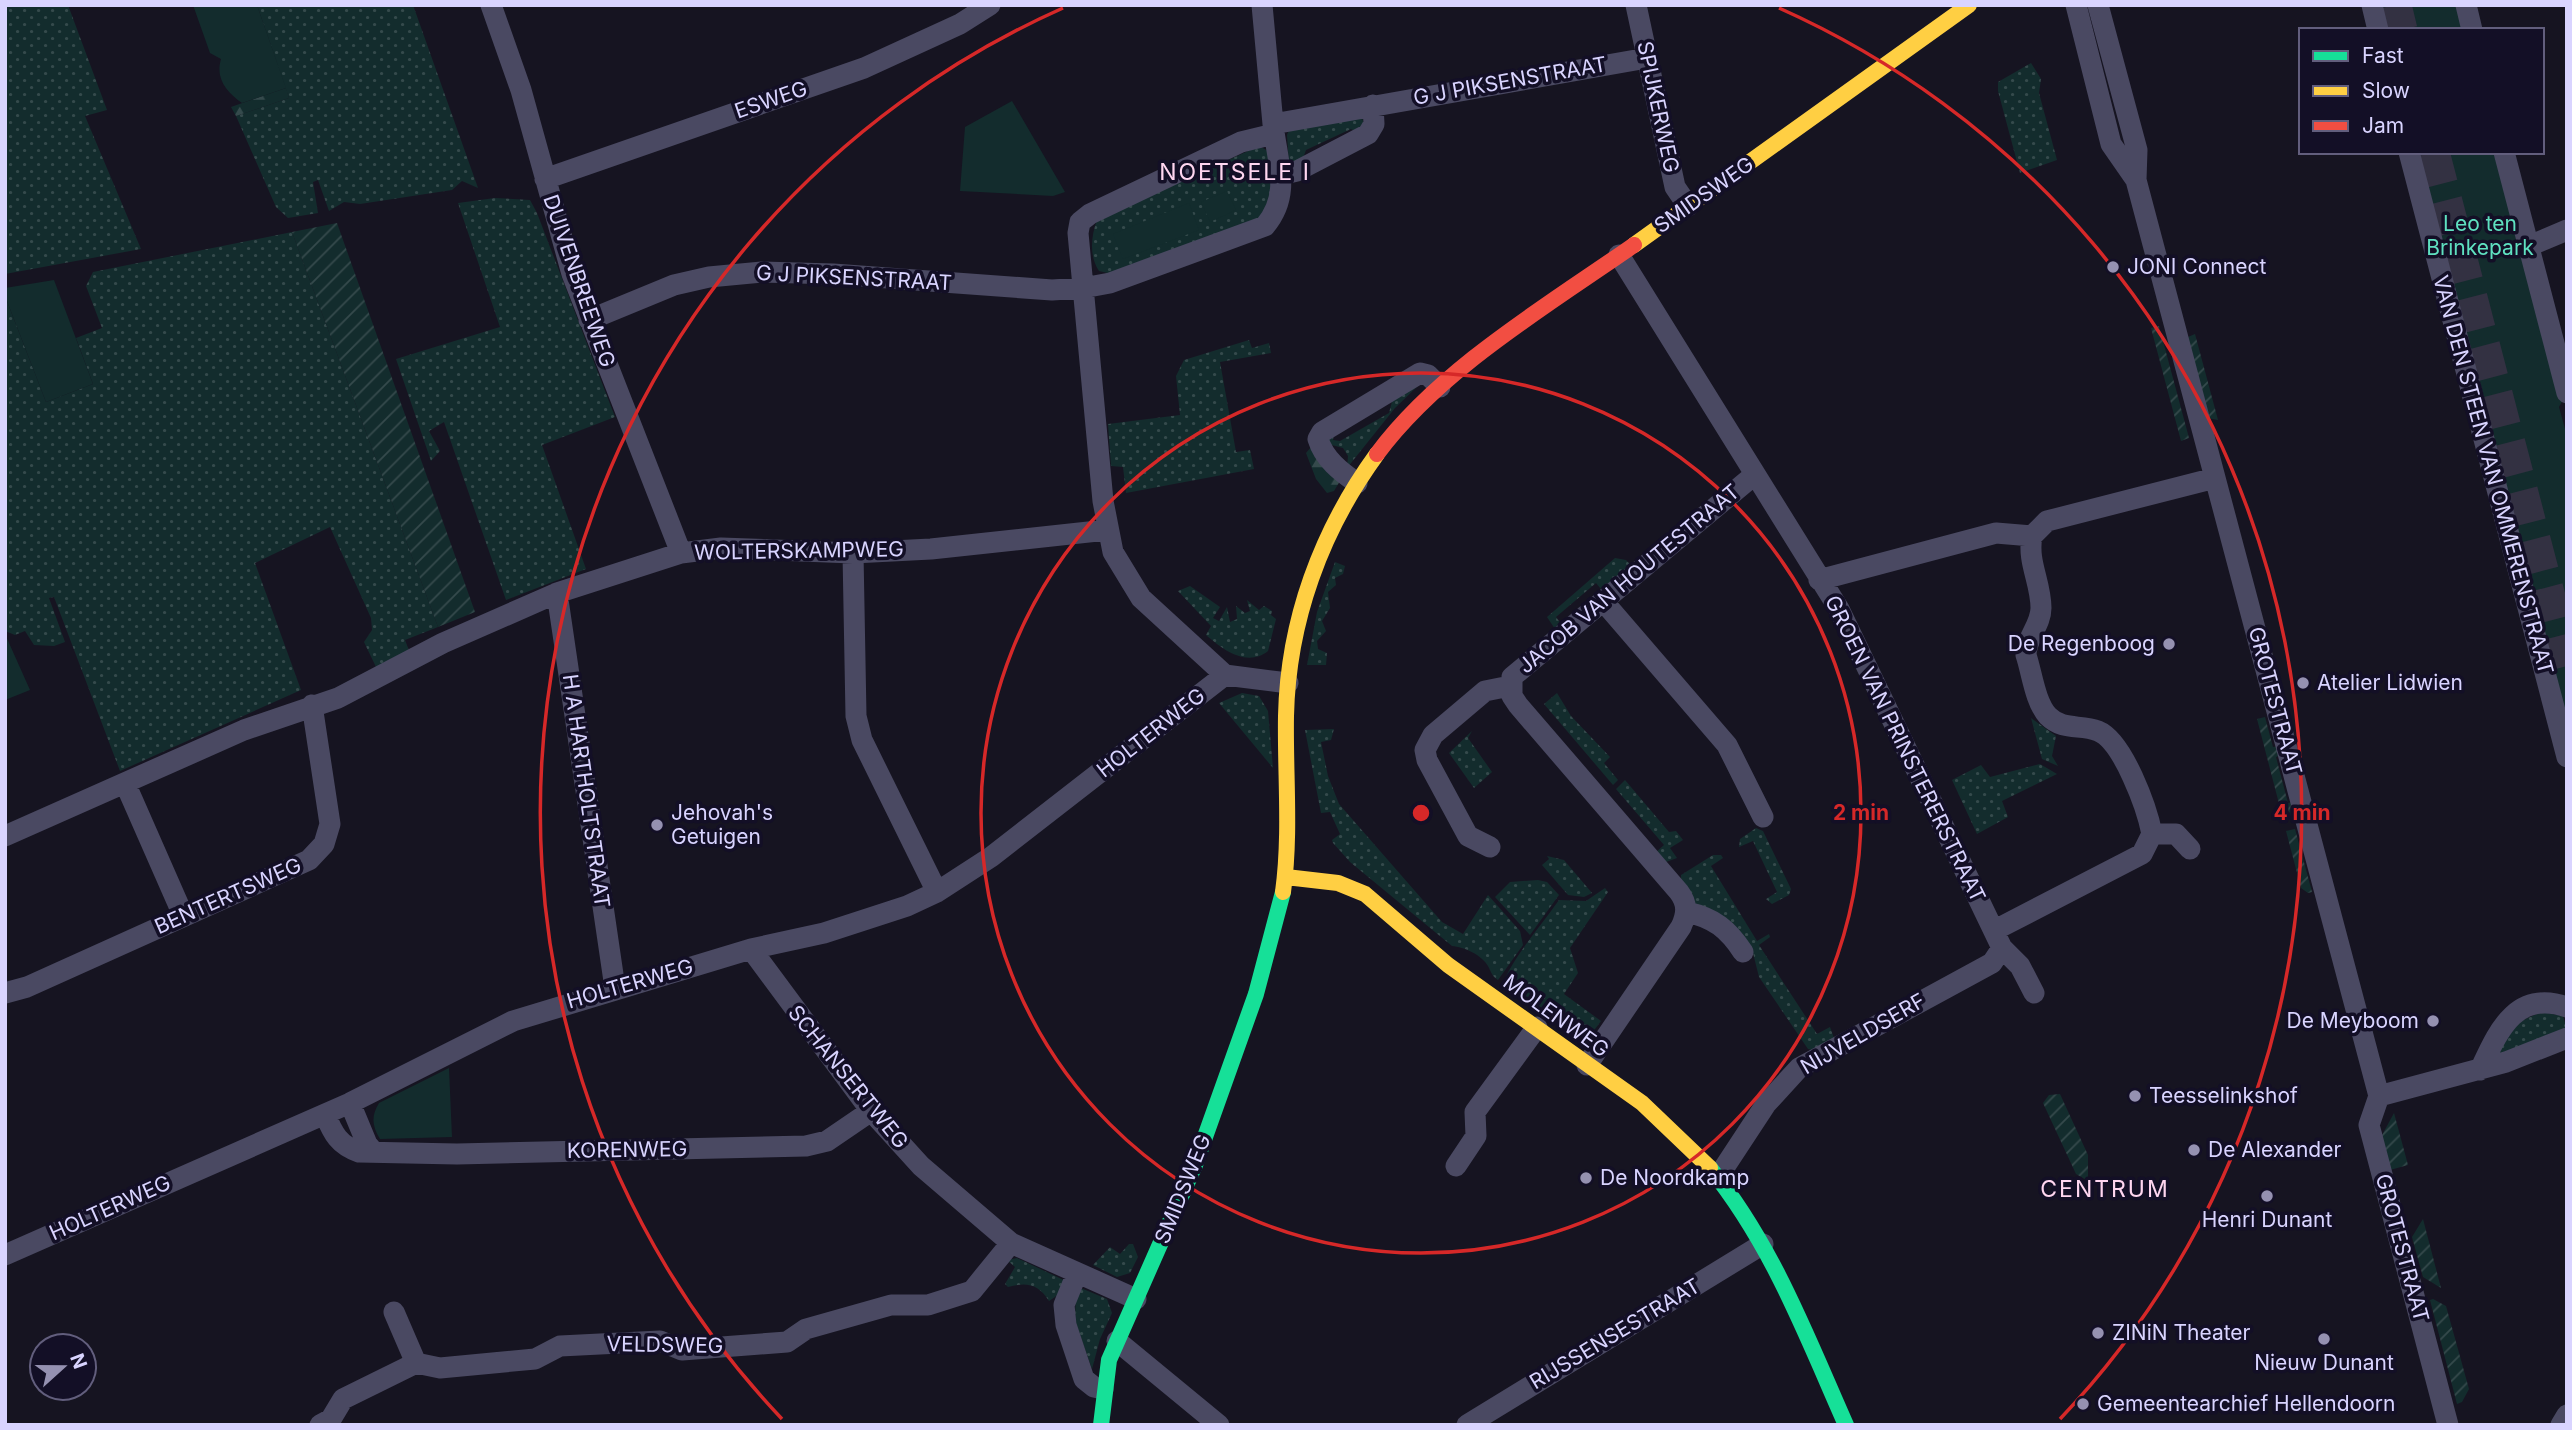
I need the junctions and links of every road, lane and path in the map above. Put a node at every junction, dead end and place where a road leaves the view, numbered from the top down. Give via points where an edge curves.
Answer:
1 (491, 5) edge
2 (990, 5) edge
3 (1262, 5) edge
4 (1636, 5) edge
5 (1969, 5) edge
6 (2076, 5) edge
7 (2098, 5) edge
8 (2371, 5) edge
9 (2466, 5) edge
10 (2377, 28) edge
11 (2472, 28) edge
12 (1647, 58) junction
13 (2112, 58) junction
14 (2091, 64) junction
15 (1373, 105) junction
16 (1274, 129) junction
17 (2410, 154) edge
18 (2505, 154) edge
19 (1280, 175) junction
20 (545, 179) junction
21 (2136, 180) junction
22 (1688, 206) junction
23 (2567, 230) edge
24 (2529, 246) junction
25 (1619, 255) junction
26 (1083, 288) junction
27 (589, 320) junction
28 (2566, 384) edge
29 (1440, 387) junction
30 (1754, 476) junction
31 (2215, 478) junction
32 (1357, 483) junction
33 (1107, 530) junction
34 (2032, 536) junction
35 (681, 553) junction
36 (853, 553) junction
37 (1819, 580) junction
38 (557, 593) junction
39 (1602, 601) junction
40 (1225, 675) junction
41 (1287, 683) junction
42 (1510, 685) junction
43 (312, 705) junction
44 (1286, 729) junction
45 (2567, 757) edge
46 (125, 783) junction
47 (1304, 806) dead end
48 (1763, 817) dead end
49 (2152, 834) junction
50 (5, 836) edge
51 (1490, 847) dead end
52 (2190, 849) dead end
53 (1304, 873) junction
54 (1286, 877) junction
55 (937, 892) junction
56 (1301, 896) dead end
57 (1687, 912) junction
58 (183, 915) junction
59 (1998, 939) junction
60 (1287, 941) dead end
61 (751, 949) junction
62 (1743, 952) dead end
63 (1259, 987) junction
64 (615, 988) junction
65 (5, 993) edge
66 (2034, 993) dead end
67 (2567, 1007) edge
68 (1537, 1027) junction
69 (2567, 1038) edge
70 (1587, 1065) junction
71 (2480, 1070) junction
72 (2379, 1096) junction
73 (350, 1103) junction
74 (871, 1111) junction
75 (325, 1114) junction
76 (373, 1151) junction
77 (1457, 1166) dead end
78 (1718, 1177) junction
79 (1011, 1243) junction
80 (1763, 1244) junction
81 (5, 1255) edge
82 (1077, 1273) junction
83 (1136, 1299) junction
84 (394, 1312) dead end
85 (1117, 1341) junction
86 (416, 1363) junction
87 (1103, 1389) junction
88 (2567, 1415) edge
89 (320, 1425) edge
90 (1101, 1425) edge
91 (1219, 1425) edge
92 (1468, 1425) edge
93 (1846, 1425) edge
94 (2448, 1425) edge
95 (2561, 1425) edge

1 - 20 street, DUIVENBREEWEG
2 - 20 street, ESWEG via 960,24 864,68
3 - 16 street
4 - 12 street, SPIJKERWEG
5 - 22 main road, SMIDSWEG
6 - 14 street, GROTESTRAAT
7 - 13 street, GROTESTRAAT
8 - 10 street
9 - 11 street
12 - 15 street, G J PIKSENSTRAAT
12 - 22 street, SPIJKERWEG via 1675,187
13 - 14 street
13 - 21 street, GROTESTRAAT via 2137,150
14 - 21 street, GROTESTRAAT via 2111,144
15 - 16 street, G J PIKSENSTRAAT
15 - 19 street via 1374,124 1368,134 1297,171
16 - 19 street, G J PIKSENSTRAAT
16 - 26 street, G J PIKSENSTRAAT via 1080,222
17 - 45 street, VAN DEN STEEN VAN OMMERENSTRAAT
18 - 24 street
19 - 26 street, G J PIKSENSTRAAT via 1282,197 1265,226 1110,283
20 - 27 street, DUIVENBREEWEG
21 - 31 street, GROTESTRAAT
22 - 25 main road, SMIDSWEG
23 - 24 street
24 - 28 street
25 - 29 main road, SMIDSWEG
25 - 30 street, GROEN VAN PRINSTERERSTRAAT
26 - 27 street, G J PIKSENSTRAAT via 1052,290 762,272 674,285
26 - 33 street
27 - 35 street, DUIVENBREEWEG
29 - 32 main road, SMIDSWEG via 1388,440
29 - 32 street via 1420,373 1322,432 1318,439 1321,447 1337,469
30 - 37 street, GROEN VAN PRINSTERERSTRAAT
30 - 39 street, JACOB VAN HOUTESTRAAT
31 - 34 street via 2047,521
31 - 72 street, GROTESTRAAT
32 - 41 main road, SMIDSWEG via 1315,565
33 - 36 street, WOLTERSKAMPWEG
33 - 40 street via 1113,552 1141,598
34 - 37 street via 1996,533
34 - 49 street via 2032,570 2041,611 2026,655 2043,709 2067,728 2091,728 2109,738 2141,797
35 - 36 street, WOLTERSKAMPWEG via 721,548
35 - 38 street, WOLTERSKAMPWEG
36 - 55 street via 856,716 862,740
37 - 59 street, GROEN VAN PRINSTERERSTRAAT via 1845,622
38 - 43 street, WOLTERSKAMPWEG via 443,643 338,698
38 - 64 street, H A HARTHOLTSTRAAT
39 - 42 street, JACOB VAN HOUTESTRAAT via 1520,669
39 - 48 street via 1727,745
40 - 41 street
40 - 55 street, HOLTERWEG via 991,857
41 - 44 main road, SMIDSWEG
42 - 51 street, JACOB VAN HOUTESTRAAT via 1485,691 1433,735 1424,750 1468,836
42 - 57 street, JACOB VAN HOUTESTRAAT via 1518,705 1679,892
43 - 46 street
43 - 58 street, BENTERTSWEG via 330,824 324,844 309,860
44 - 47 main road, SMIDSWEG
44 - 54 main road, SMIDSWEG via 1290,841
46 - 50 street
46 - 58 street
49 - 52 street via 2176,834
49 - 59 street, NIJVELDSERF via 2142,854
53 - 54 main road, MOLENWEG
53 - 56 main road
53 - 68 main road, MOLENWEG via 1360,891 1447,964
54 - 63 main road, SMIDSWEG
55 - 61 street, HOLTERWEG via 824,933
57 - 62 street via 1715,921
57 - 70 street
58 - 65 street, BENTERTSWEG
59 - 66 street, GROEN VAN PRINSTERERSTRAAT
59 - 78 street, NIJVELDSERF via 1992,963 1799,1068 1766,1104
60 - 63 main road, SMIDSWEG
61 - 64 street, HOLTERWEG
61 - 74 street, SCHANSERTWEG
63 - 83 main road, SMIDSWEG via 1181,1198
64 - 73 street, HOLTERWEG via 513,1021
67 - 71 street via 2542,1003 2513,1014 2499,1030
68 - 70 main road, MOLENWEG
68 - 77 street via 1475,1112 1476,1136
69 - 71 street
70 - 78 main road, MOLENWEG via 1659,1117
71 - 72 street
72 - 94 street, GROTESTRAAT via 2369,1125
73 - 75 street, HOLTERWEG
73 - 76 street
74 - 76 street, KORENWEG via 827,1141 806,1146 457,1154
74 - 79 street, SCHANSERTWEG via 921,1166
75 - 76 street, KORENWEG via 334,1136 345,1147
75 - 81 street, HOLTERWEG
78 - 80 main road, MOLENWEG
79 - 82 street, SCHANSERTWEG
79 - 86 street, VELDSWEG via 968,1293 928,1305 891,1305 803,1330 787,1342 682,1350 660,1341 560,1346 535,1359 440,1368
80 - 92 street, RIJSSENSESTRAAT
80 - 93 main road, MOLENWEG
82 - 83 street, SCHANSERTWEG
82 - 87 street via 1065,1305 1066,1325 1084,1379
83 - 85 main road, SMIDSWEG
84 - 86 street
85 - 87 main road, SMIDSWEG
85 - 91 street
86 - 89 street via 343,1399 331,1419
87 - 90 main road, SMIDSWEG
88 - 95 street

